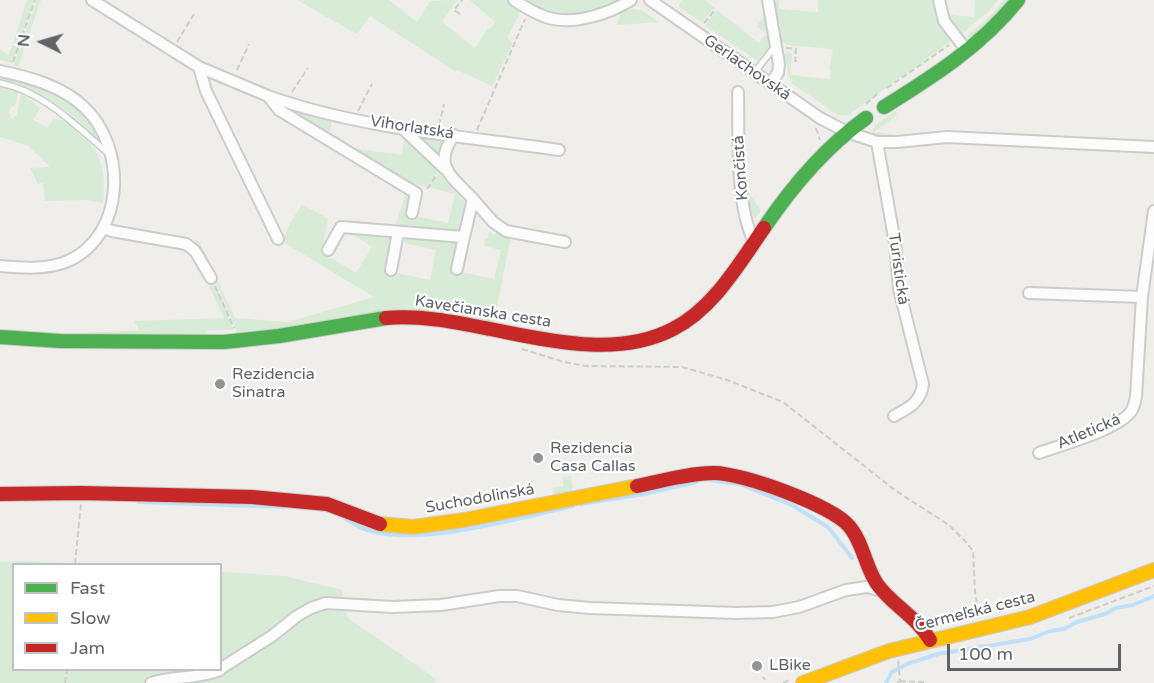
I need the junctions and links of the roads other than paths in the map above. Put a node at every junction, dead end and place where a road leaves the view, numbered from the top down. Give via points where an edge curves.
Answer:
1 (92, 0) edge
2 (514, 0) edge
3 (631, 0) edge
4 (650, 0) edge
5 (768, 0) edge
6 (939, 0) edge
7 (1018, 0) edge
8 (777, 45) junction
9 (967, 51) junction
10 (3, 67) edge
11 (199, 67) junction
12 (754, 73) junction
13 (0, 83) edge
14 (770, 84) junction
15 (738, 92) dead end
16 (268, 96) junction
17 (884, 107) dead end
18 (865, 112) road end
19 (403, 128) junction
20 (847, 132) junction
21 (454, 135) junction
22 (877, 142) junction
23 (1154, 147) edge
24 (559, 150) dead end
25 (110, 154) junction
26 (442, 170) junction
27 (473, 200) junction
28 (1154, 211) edge
29 (412, 213) dead end
30 (104, 228) junction
31 (398, 232) junction
32 (464, 237) junction
33 (278, 239) dead end
34 (565, 242) dead end
35 (754, 242) junction
36 (328, 250) dead end
37 (0, 266) edge
38 (457, 269) dead end
39 (391, 270) dead end
40 (211, 278) dead end
41 (1029, 293) dead end
42 (1142, 297) junction
43 (0, 337) edge
44 (894, 416) dead end
45 (1039, 453) dead end
46 (0, 494) edge
47 (1154, 570) edge
48 (882, 591) junction
49 (930, 640) junction
50 (222, 668) edge
51 (214, 671) edge
52 (151, 683) edge
53 (803, 683) edge

1 - 11 street, Vihorlatská
2 - 3 street via 553,19 580,19
4 - 12 street, Gerlachovská
5 - 8 street
6 - 9 street via 944,21
7 - 9 street via 992,31
8 - 12 lane
8 - 14 street via 778,70
9 - 17 street
10 - 25 street via 76,100 97,123
11 - 16 street, Vihorlatská
11 - 33 street via 206,91
12 - 14 street, Gerlachovská
13 - 25 lane via 33,93
14 - 20 street, Gerlachovská
15 - 35 street, Končistá via 742,198
16 - 19 street, Vihorlatská
16 - 29 street, Vihorlatská via 279,110 416,193
18 - 20 street, Kavečianska cesta
19 - 21 street, Vihorlatská
19 - 26 street
20 - 22 street
20 - 35 street, Kavečianska cesta via 780,205
21 - 24 street, Vihorlatská
21 - 26 street via 444,152
22 - 23 street via 947,137
22 - 44 street, Turistická via 899,289 923,384 917,401
25 - 30 street via 113,196
26 - 27 street
27 - 32 street
27 - 34 street via 506,231
28 - 42 street, Atletická
30 - 37 street via 84,250 58,265
30 - 40 street via 186,244 195,251
31 - 32 street
31 - 36 street via 341,227
31 - 39 street
32 - 38 street
35 - 43 street, Kavečianska cesta via 710,300 682,324 657,337 630,343 577,342 403,317 236,341
41 - 42 street
42 - 45 street, Atletická via 1132,410 1108,428
46 - 48 street, Suchodolinská via 252,497 327,504 378,524 413,527 692,475 724,474 752,481 839,516 855,536
47 - 49 street, Čermeľská cesta via 1030,617
48 - 49 street, Suchodolinská via 918,622
48 - 50 street via 867,587 846,590 799,607 746,613 590,608 517,596 401,607 327,603 297,616
49 - 53 street, Čermeľská cesta
51 - 52 street

